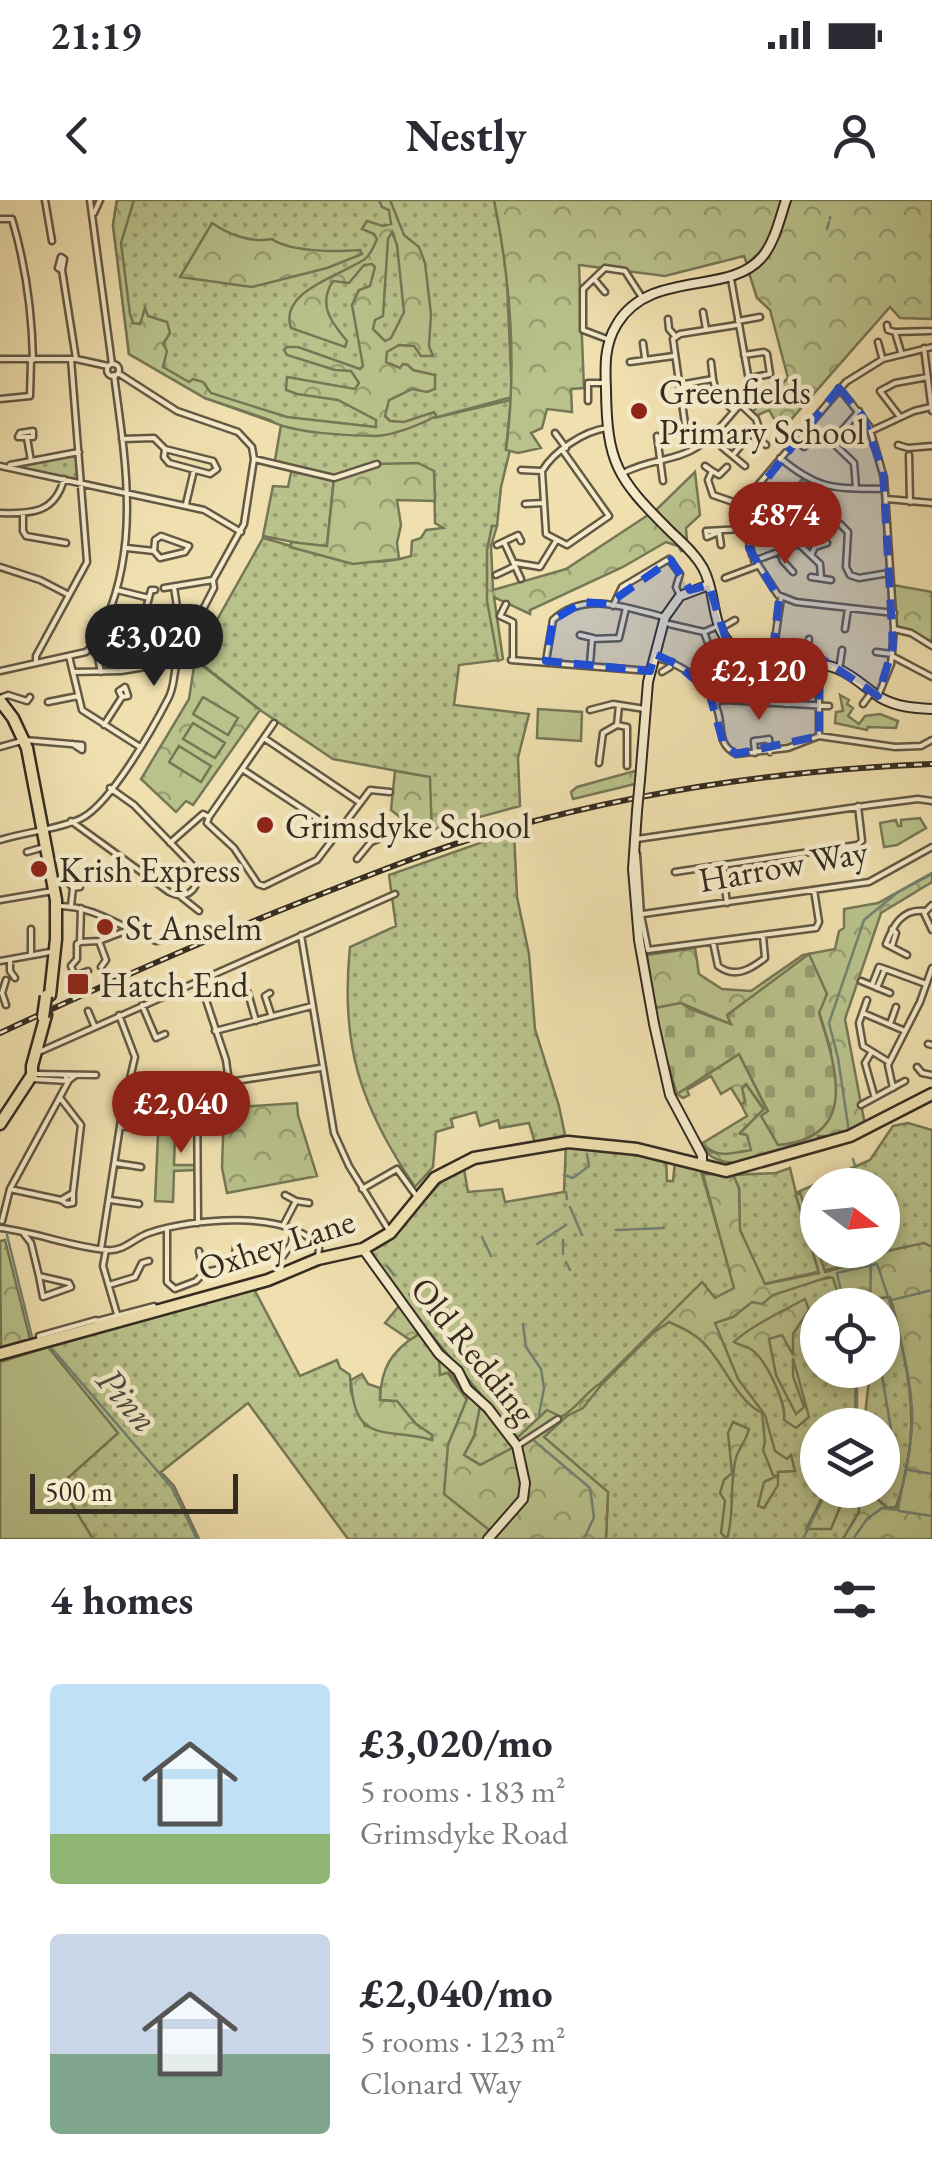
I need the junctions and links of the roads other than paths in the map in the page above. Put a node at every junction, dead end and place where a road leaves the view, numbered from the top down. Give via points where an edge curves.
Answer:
1 (45, 200) edge
2 (90, 200) edge
3 (100, 200) edge
4 (786, 200) edge
5 (92, 214) junction
6 (0, 218) edge
7 (52, 241) dead end
8 (62, 270) dead end
9 (730, 275) junction
10 (594, 279) junction
11 (605, 292) dead end
12 (643, 299) junction
13 (703, 312) dead end
14 (760, 317) dead end
15 (668, 319) dead end
16 (739, 322) junction
17 (887, 325) dead end
18 (706, 330) junction
19 (930, 330) edge
20 (895, 332) junction
21 (676, 336) junction
22 (610, 339) junction
23 (878, 342) dead end
24 (643, 343) dead end
25 (932, 347) edge
26 (924, 348) junction
27 (902, 352) junction
28 (744, 355) junction
29 (674, 356) junction
30 (73, 359) junction
31 (883, 359) junction
32 (0, 360) edge
33 (32, 360) junction
34 (646, 360) junction
35 (630, 362) dead end
36 (711, 362) dead end
37 (110, 365) junction
38 (116, 374) junction
39 (748, 378) junction
40 (713, 379) junction
41 (929, 380) edge
42 (606, 383) junction
43 (876, 383) dead end
44 (679, 385) junction
45 (839, 388) junction
46 (880, 391) junction
47 (0, 398) edge
48 (588, 401) dead end
49 (740, 404) junction
50 (932, 409) edge
51 (734, 410) junction
52 (860, 411) junction
53 (900, 417) junction
54 (607, 428) junction
55 (872, 431) junction
56 (555, 433) dead end
57 (752, 433) junction
58 (657, 436) dead end
59 (27, 438) dead end
60 (122, 439) junction
61 (795, 440) junction
62 (808, 444) dead end
63 (766, 445) dead end
64 (898, 445) dead end
65 (722, 446) dead end
66 (932, 446) edge
67 (165, 449) junction
68 (564, 449) junction
69 (694, 450) junction
70 (79, 452) junction
71 (909, 454) dead end
72 (732, 455) junction
73 (660, 458) junction
74 (780, 458) junction
75 (254, 459) junction
76 (32, 461) junction
77 (22, 462) junction
78 (377, 464) dead end
79 (0, 466) edge
80 (705, 466) dead end
81 (745, 466) dead end
82 (8, 467) junction
83 (727, 467) dead end
84 (22, 470) junction
85 (194, 470) junction
86 (521, 470) dead end
87 (542, 471) junction
88 (712, 471) junction
89 (620, 474) junction
90 (64, 479) junction
91 (664, 481) dead end
92 (82, 483) junction
93 (856, 488) junction
94 (884, 489) junction
95 (128, 493) junction
96 (780, 493) dead end
97 (886, 499) junction
98 (799, 501) dead end
99 (544, 502) junction
100 (910, 502) junction
101 (932, 503) edge
102 (525, 504) dead end
103 (186, 506) junction
104 (745, 506) junction
105 (0, 513) edge
106 (23, 513) junction
107 (760, 514) junction
108 (814, 515) dead end
109 (806, 518) junction
110 (825, 520) dead end
111 (786, 522) dead end
112 (743, 525) junction
113 (774, 530) dead end
114 (241, 532) junction
115 (802, 534) junction
116 (556, 541) junction
117 (504, 542) junction
118 (521, 542) dead end
119 (826, 542) dead end
120 (66, 543) dead end
121 (798, 544) junction
122 (497, 545) dead end
123 (721, 545) dead end
124 (126, 548) junction
125 (154, 551) junction
126 (780, 551) junction
127 (811, 554) junction
128 (756, 564) junction
129 (516, 565) junction
130 (0, 567) edge
131 (793, 572) dead end
132 (889, 573) junction
133 (496, 576) dead end
134 (811, 577) dead end
135 (725, 578) dead end
136 (821, 578) junction
137 (213, 580) junction
138 (521, 580) dead end
139 (831, 580) dead end
140 (709, 585) junction
141 (174, 587) junction
142 (164, 588) dead end
143 (117, 590) junction
144 (153, 590) dead end
145 (70, 596) junction
146 (680, 596) junction
147 (781, 597) junction
148 (148, 598) junction
149 (506, 604) dead end
150 (613, 606) junction
151 (626, 608) junction
152 (848, 609) junction
153 (894, 613) junction
154 (667, 620) junction
155 (736, 620) dead end
156 (196, 621) dead end
157 (171, 628) dead end
158 (718, 628) junction
159 (845, 629) dead end
160 (894, 629) junction
161 (704, 632) junction
162 (580, 635) dead end
163 (139, 636) dead end
164 (188, 638) dead end
165 (593, 638) junction
166 (809, 640) dead end
167 (156, 644) dead end
168 (708, 644) dead end
169 (93, 645) junction
170 (932, 646) edge
171 (101, 649) dead end
172 (126, 650) dead end
173 (842, 650) dead end
174 (876, 652) dead end
175 (892, 655) junction
176 (69, 656) junction
177 (654, 656) junction
178 (98, 658) dead end
179 (546, 661) junction
180 (175, 662) junction
181 (672, 662) junction
182 (36, 663) junction
183 (160, 664) junction
184 (590, 664) junction
185 (819, 665) junction
186 (806, 666) junction
187 (771, 668) junction
188 (130, 669) junction
189 (839, 670) junction
190 (0, 671) edge
191 (650, 671) junction
192 (72, 672) junction
193 (101, 672) junction
194 (662, 672) dead end
195 (707, 674) dead end
196 (932, 676) edge
197 (700, 681) junction
198 (738, 690) dead end
199 (875, 694) junction
200 (78, 696) junction
201 (30, 697) dead end
202 (122, 697) dead end
203 (0, 700) edge
204 (737, 700) junction
205 (48, 702) dead end
206 (714, 702) junction
207 (768, 702) junction
208 (618, 704) junction
209 (786, 704) junction
210 (863, 704) dead end
211 (818, 706) junction
212 (829, 706) dead end
213 (645, 709) junction
214 (932, 709) edge
215 (590, 710) dead end
216 (274, 723) dead end
217 (617, 725) junction
218 (104, 726) junction
219 (601, 726) dead end
220 (607, 730) junction
221 (819, 736) junction
222 (264, 738) junction
223 (25, 740) junction
224 (932, 740) edge
225 (73, 744) dead end
226 (0, 746) edge
227 (140, 747) junction
228 (770, 752) junction
229 (755, 754) junction
230 (598, 763) dead end
231 (627, 766) dead end
232 (242, 769) junction
233 (110, 788) junction
234 (390, 792) dead end
235 (932, 801) edge
236 (360, 802) junction
237 (858, 806) junction
238 (210, 817) junction
239 (72, 821) junction
240 (346, 822) junction
241 (42, 828) junction
242 (338, 832) junction
243 (395, 832) dead end
244 (634, 839) junction
245 (0, 840) edge
246 (371, 842) junction
247 (170, 843) junction
248 (46, 846) junction
249 (932, 847) edge
250 (27, 852) dead end
251 (357, 859) dead end
252 (722, 865) junction
253 (66, 872) dead end
254 (675, 872) dead end
255 (814, 890) junction
256 (395, 894) dead end
257 (180, 896) junction
258 (0, 900) edge
259 (727, 902) junction
260 (58, 903) junction
261 (932, 905) edge
262 (80, 908) junction
263 (924, 911) junction
264 (199, 912) dead end
265 (639, 915) junction
266 (31, 929) dead end
267 (128, 930) junction
268 (932, 930) edge
269 (301, 935) junction
270 (763, 936) junction
271 (22, 938) dead end
272 (31, 938) junction
273 (165, 938) dead end
274 (99, 941) junction
275 (80, 942) junction
276 (713, 942) junction
277 (53, 952) junction
278 (31, 954) junction
279 (908, 955) dead end
280 (0, 961) edge
281 (10, 961) junction
282 (100, 966) dead end
283 (932, 968) edge
284 (88, 971) dead end
285 (16, 978) dead end
286 (200, 979) junction
287 (6, 980) dead end
288 (860, 981) dead end
289 (926, 984) junction
290 (874, 986) junction
291 (1, 992) edge
292 (270, 992) dead end
293 (890, 993) dead end
294 (242, 994) dead end
295 (923, 994) junction
296 (932, 998) edge
297 (867, 1000) dead end
298 (142, 1004) junction
299 (6, 1005) dead end
300 (312, 1006) junction
301 (896, 1007) dead end
302 (88, 1011) dead end
303 (862, 1013) junction
304 (119, 1014) junction
305 (272, 1016) junction
306 (256, 1021) junction
307 (890, 1024) junction
308 (94, 1025) junction
309 (215, 1031) junction
310 (905, 1031) junction
311 (166, 1034) dead end
312 (40, 1048) junction
313 (870, 1052) junction
314 (889, 1062) junction
315 (917, 1067) dead end
316 (322, 1068) junction
317 (28, 1074) junction
318 (96, 1075) dead end
319 (932, 1075) edge
320 (66, 1078) junction
321 (905, 1081) dead end
322 (229, 1082) junction
323 (197, 1088) junction
324 (893, 1088) junction
325 (932, 1094) edge
326 (126, 1097) junction
327 (60, 1098) junction
328 (875, 1098) junction
329 (861, 1105) dead end
330 (66, 1110) junction
331 (54, 1111) junction
332 (0, 1124) edge
333 (120, 1126) junction
334 (143, 1129) dead end
335 (699, 1161) junction
336 (114, 1163) junction
337 (141, 1167) dead end
338 (10, 1189) junction
339 (362, 1189) junction
340 (416, 1194) dead end
341 (286, 1195) dead end
342 (110, 1200) junction
343 (296, 1200) junction
344 (309, 1203) dead end
345 (139, 1204) dead end
346 (198, 1224) junction
347 (2, 1225) edge
348 (283, 1226) junction
349 (167, 1229) junction
350 (295, 1231) junction
351 (22, 1232) junction
352 (390, 1233) junction
353 (38, 1236) junction
354 (31, 1243) junction
355 (236, 1247) dead end
356 (363, 1249) junction
357 (104, 1250) junction
358 (199, 1251) dead end
359 (318, 1258) junction
360 (149, 1261) dead end
361 (234, 1267) junction
362 (204, 1272) junction
363 (40, 1276) junction
364 (108, 1285) junction
365 (154, 1306) dead end
366 (117, 1314) junction
367 (97, 1323) junction
368 (3, 1351) edge
369 (558, 1419) dead end
370 (517, 1446) junction
371 (488, 1539) edge

1 - 7 street
2 - 5 street
3 - 5 street
4 - 9 main road via 764,255
5 - 37 street
6 - 33 street via 12,219 24,260
8 - 30 street
9 - 12 main road
9 - 16 street
10 - 11 street
10 - 12 street via 605,268 626,272
10 - 22 street via 582,291 583,329
12 - 22 main road via 624,314
13 - 18 street
14 - 16 street
15 - 21 street
16 - 18 street
16 - 28 street
17 - 20 street
18 - 21 street
19 - 20 street
20 - 27 street
21 - 29 street
22 - 42 main road
23 - 31 street
24 - 34 street
25 - 26 street
26 - 27 street
26 - 41 street
27 - 31 street
28 - 39 street
28 - 39 street via 766,352 770,372
29 - 34 street
29 - 44 street
30 - 33 street
30 - 37 street
30 - 70 street
31 - 45 street
32 - 33 street
33 - 47 street via 30,396
34 - 35 street
36 - 40 street
37 - 38 street via 118,367
37 - 38 street via 107,372
38 - 60 street
38 - 75 street via 176,411 246,437
39 - 49 street via 749,393
40 - 44 street
40 - 51 street via 717,394
41 - 46 street
41 - 50 street
42 - 48 street via 588,383
42 - 54 main road
43 - 46 street
44 - 69 street
45 - 52 street
45 - 61 street
46 - 53 street
49 - 51 street
49 - 57 street via 758,421
50 - 53 street
51 - 69 street
52 - 55 street
52 - 93 street via 832,442 854,463
53 - 55 street
54 - 68 street via 587,432
54 - 89 main road
55 - 94 street
56 - 68 street
57 - 63 street
57 - 72 street
58 - 73 street
59 - 76 street
60 - 67 street via 154,438
60 - 95 street
61 - 62 street
61 - 74 street
64 - 66 street
65 - 72 street
67 - 85 street via 166,461
67 - 85 street via 216,465 214,473
68 - 87 street
68 - 116 street via 609,517 568,545
69 - 73 street
70 - 76 street
70 - 92 street
71 - 100 street
72 - 81 street
73 - 89 street
73 - 91 street
74 - 93 street via 815,484
74 - 104 street
75 - 78 street via 334,478
75 - 114 street
76 - 77 street
77 - 82 street
77 - 84 street
79 - 82 street
80 - 88 street
82 - 84 street
83 - 88 street via 719,475
84 - 90 street
85 - 103 street
86 - 87 street
87 - 99 street
88 - 104 street via 709,484 718,498
89 - 140 main road via 698,561
90 - 92 street
90 - 106 street via 52,504
92 - 95 street
92 - 145 street via 86,562
93 - 94 street
94 - 97 street
95 - 103 street
95 - 124 street
96 - 107 street via 774,509
97 - 100 street
97 - 132 street
98 - 109 street
99 - 102 street
99 - 116 street via 546,534
100 - 101 street
103 - 114 street
104 - 112 street
105 - 106 street
106 - 120 street via 26,536
107 - 112 street
107 - 113 street via 764,528
108 - 109 street
109 - 115 street
110 - 132 street via 847,530 852,576
111 - 115 street
112 - 123 street via 719,532
112 - 128 street
114 - 137 street
115 - 121 street
116 - 129 street via 537,568
117 - 118 street via 518,535
117 - 122 street
117 - 129 street
119 - 127 street
121 - 126 street
121 - 127 street
124 - 125 street
124 - 143 street
125 - 125 street via 161,536 188,546 160,558
126 - 128 street
126 - 131 street
127 - 136 street
128 - 135 street
128 - 147 street
129 - 133 street
129 - 138 street
130 - 145 street
132 - 153 street
134 - 136 street
136 - 139 street
137 - 141 street
137 - 156 street
140 - 146 main road
140 - 158 main road
141 - 142 street
141 - 157 street
143 - 148 street
143 - 169 street
144 - 148 street
145 - 182 street
146 - 150 street via 680,574 667,560 622,587
146 - 154 main road
147 - 152 street
147 - 187 street
148 - 163 street
149 - 179 street via 500,616 516,623 512,659
150 - 151 street
150 - 179 street via 585,602 556,616
151 - 154 street
151 - 165 street via 618,638
152 - 153 street
152 - 159 street
153 - 160 street
154 - 161 street
154 - 177 main road
155 - 158 street
158 - 161 street
158 - 187 main road via 742,655
160 - 170 street
160 - 175 street
161 - 168 street
162 - 165 street
164 - 180 street
165 - 184 street
166 - 186 street
167 - 183 street
169 - 171 street
169 - 176 street
172 - 188 street
173 - 189 street
174 - 175 street
175 - 196 street
175 - 199 street
176 - 182 street
176 - 192 street
177 - 181 street
177 - 191 main road
178 - 193 street
179 - 184 street
180 - 183 street
180 - 227 street via 173,689
181 - 194 street
181 - 197 street
182 - 190 street
183 - 188 street
184 - 191 street
185 - 186 main road
185 - 189 main road
185 - 211 street
186 - 187 main road
188 - 193 street
189 - 199 main road
191 - 213 main road
192 - 193 street
192 - 200 street
195 - 197 street
197 - 206 street
198 - 204 street
199 - 210 street
199 - 214 main road
200 - 205 street
200 - 218 street via 86,714
201 - 203 street
202 - 218 street
203 - 223 main road
204 - 206 street
204 - 207 street
206 - 229 street via 726,748
207 - 209 street
207 - 209 street via 769,685 787,686
208 - 213 street
208 - 215 street
208 - 217 street
209 - 211 street
211 - 212 street
211 - 221 street
213 - 244 main road, bridge
216 - 222 street
217 - 220 street
217 - 231 street via 629,725
218 - 227 street
219 - 220 street
220 - 230 street
221 - 224 street via 895,746
221 - 228 street
222 - 232 street
222 - 236 street
223 - 225 street
223 - 226 street
223 - 241 main road
227 - 233 street
228 - 229 street
228 - 229 street via 769,739 754,741
232 - 238 street
232 - 242 street
233 - 239 street
233 - 247 street
234 - 236 street via 373,789
235 - 237 street
236 - 240 street
237 - 244 street
237 - 252 street via 858,845
238 - 242 street via 207,822 261,886 313,862
238 - 247 street via 203,814
239 - 241 street
239 - 257 street
240 - 242 street
240 - 246 street
241 - 245 street
241 - 248 main road
243 - 246 street
244 - 265 main road
246 - 251 street
247 - 257 street via 198,875 196,888
248 - 250 street
248 - 260 main road
249 - 255 street, Harrow Way via 869,882
252 - 254 street
252 - 259 street
253 - 260 street via 76,887
255 - 259 street, Harrow Way
255 - 270 street via 817,927
256 - 269 street
257 - 264 street
258 - 260 street
259 - 265 street, Harrow Way
260 - 262 street
260 - 277 main road
261 - 263 street
262 - 267 street
262 - 275 street
263 - 268 street
263 - 279 street via 894,922 886,944
265 - 276 street via 652,951
265 - 335 main road via 668,1088
266 - 272 street
267 - 273 street
267 - 274 street
269 - 286 street
269 - 300 street
270 - 276 street
270 - 276 street via 766,956 746,971 728,973 718,966
271 - 272 street
272 - 278 street
274 - 275 street
274 - 282 street via 106,960
275 - 284 street via 71,966 75,976
277 - 278 street
277 - 312 main road, bridge
278 - 281 street
280 - 281 street
281 - 285 street
283 - 289 street
286 - 298 street
286 - 309 street
287 - 291 street
288 - 290 street
289 - 290 street via 884,969
289 - 295 street
290 - 293 street
291 - 299 street
292 - 305 street via 265,996
294 - 306 street via 248,993
295 - 296 street
295 - 310 street
297 - 303 street
298 - 304 street
298 - 311 street via 156,1038
300 - 305 street
300 - 316 street
301 - 307 street
302 - 308 street
303 - 307 street
303 - 313 street via 860,1033
304 - 308 street
304 - 326 street via 134,1057
305 - 306 street
306 - 309 street
307 - 310 street
308 - 312 street
309 - 322 street
310 - 314 street
312 - 317 main road
313 - 314 street
313 - 328 street via 866,1064
314 - 324 street
315 - 319 street
316 - 322 street
316 - 339 street via 334,1133
317 - 320 street
317 - 332 main road
318 - 320 street
320 - 327 street
321 - 324 street
322 - 323 street
323 - 326 street
323 - 346 street
324 - 328 street
325 - 335 main road, Oxhey Lane via 849,1136 735,1167
326 - 333 street
327 - 330 street
327 - 331 street
328 - 329 street
330 - 331 street
330 - 338 street via 81,1125 73,1192 61,1200
331 - 338 street
333 - 334 street
333 - 336 street
335 - 352 main road, Oxhey Lane via 568,1142 474,1158 436,1178
336 - 337 street
336 - 342 street
338 - 347 street
339 - 340 street via 397,1169
339 - 352 street
341 - 343 street
342 - 345 street
342 - 357 street
343 - 344 street
343 - 348 street
346 - 348 street via 248,1220
346 - 349 street
347 - 351 street
348 - 350 street
349 - 357 street
349 - 362 street via 172,1289
350 - 359 street via 316,1243
350 - 361 street via 283,1256
351 - 353 street
351 - 354 street
352 - 356 main road, Oxhey Lane
353 - 354 street
353 - 357 street
354 - 363 street
355 - 361 street
356 - 359 main road, Oxhey Lane
356 - 370 main road, Old Redding
357 - 364 street
358 - 362 street
359 - 367 main road, Oxhey Lane via 268,1280
360 - 364 street via 135,1277
361 - 362 street
363 - 363 street via 69,1282 71,1287 43,1297
364 - 366 street
365 - 366 street, Oxhey Lane
366 - 367 street, Oxhey Lane
367 - 368 main road, Oxhey Lane
369 - 370 street
370 - 371 main road, Old Redding via 523,1499

